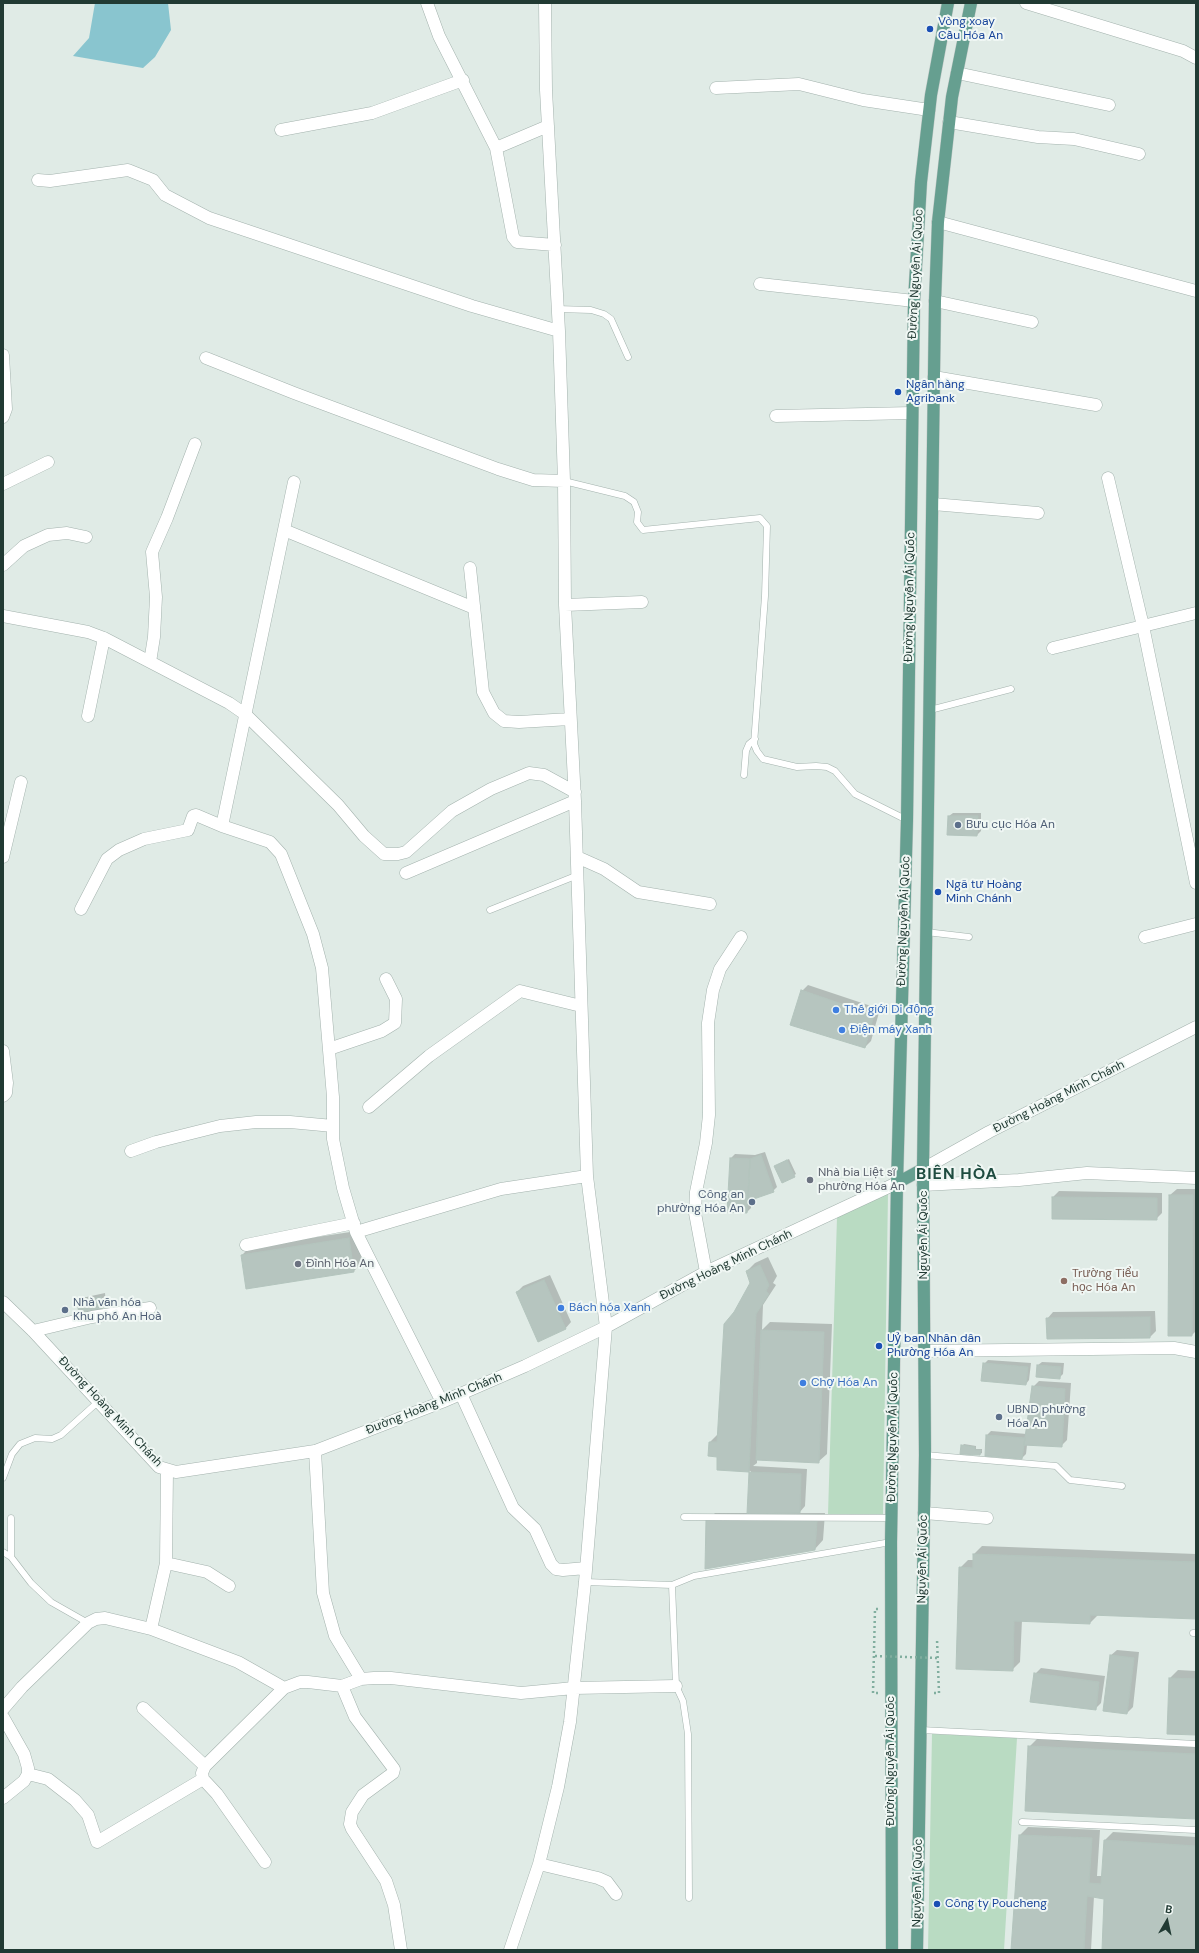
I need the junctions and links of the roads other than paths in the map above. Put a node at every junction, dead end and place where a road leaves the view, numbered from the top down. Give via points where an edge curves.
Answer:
1 (427, 3) edge
2 (545, 3) edge
3 (951, 3) edge
4 (1026, 3) edge
5 (969, 5) edge
6 (946, 9) edge
7 (1196, 58) edge
8 (957, 73) junction
9 (463, 80) junction
10 (716, 88) dead end
11 (1109, 105) dead end
12 (929, 110) junction
13 (949, 122) junction
14 (548, 126) junction
15 (281, 130) dead end
16 (496, 148) junction
17 (1139, 154) dead end
18 (38, 180) dead end
19 (938, 222) junction
20 (556, 245) junction
21 (760, 284) dead end
22 (1196, 291) edge
23 (914, 301) junction
24 (935, 301) junction
25 (557, 309) junction
26 (1032, 322) dead end
27 (559, 331) junction
28 (3, 355) edge
29 (628, 357) dead end
30 (206, 358) dead end
31 (934, 376) junction
32 (1096, 405) dead end
33 (912, 412) junction
34 (934, 412) junction
35 (776, 416) dead end
36 (3, 417) edge
37 (195, 444) dead end
38 (48, 462) dead end
39 (1108, 478) dead end
40 (564, 481) junction
41 (294, 482) dead end
42 (3, 484) edge
43 (932, 504) junction
44 (1038, 514) dead end
45 (284, 530) junction
46 (86, 537) dead end
47 (3, 565) edge
48 (470, 568) dead end
49 (642, 602) dead end
50 (565, 605) junction
51 (474, 608) junction
52 (1196, 614) edge
53 (3, 616) edge
54 (1143, 626) junction
55 (104, 638) junction
56 (1054, 648) dead end
57 (150, 662) junction
58 (1011, 689) dead end
59 (930, 710) junction
60 (245, 714) junction
61 (88, 716) dead end
62 (570, 719) junction
63 (755, 739) junction
64 (744, 775) dead end
65 (20, 782) dead end
66 (575, 797) junction
67 (907, 820) junction
68 (222, 826) junction
69 (3, 857) edge
70 (577, 857) junction
71 (1194, 866) edge
72 (406, 873) dead end
73 (578, 875) junction
74 (1196, 884) edge
75 (710, 904) dead end
76 (80, 909) dead end
77 (490, 910) dead end
78 (1196, 924) edge
79 (926, 932) junction
80 (741, 937) dead end
81 (969, 937) dead end
82 (1145, 937) dead end
83 (386, 979) dead end
84 (581, 1006) junction
85 (1196, 1027) edge
86 (329, 1049) junction
87 (3, 1050) edge
88 (3, 1096) edge
89 (369, 1107) dead end
90 (333, 1126) junction
91 (131, 1151) dead end
92 (923, 1169) junction
93 (587, 1176) junction
94 (1196, 1178) edge
95 (897, 1183) junction
96 (923, 1185) junction
97 (355, 1228) junction
98 (246, 1245) dead end
99 (706, 1272) junction
100 (3, 1302) edge
101 (150, 1308) dead end
102 (606, 1327) junction
103 (34, 1331) junction
104 (924, 1351) junction
105 (1196, 1352) edge
106 (461, 1394) junction
107 (99, 1401) junction
108 (442, 1402) junction
109 (315, 1451) junction
110 (925, 1455) junction
111 (167, 1471) junction
112 (3, 1478) edge
113 (1122, 1486) dead end
114 (924, 1513) junction
115 (684, 1517) dead end
116 (11, 1518) dead end
117 (892, 1518) junction
118 (987, 1518) dead end
119 (891, 1542) junction
120 (3, 1552) edge
121 (11, 1557) junction
122 (166, 1563) junction
123 (586, 1568) junction
124 (585, 1582) junction
125 (672, 1585) junction
126 (229, 1586) dead end
127 (88, 1623) junction
128 (151, 1629) junction
129 (361, 1679) junction
130 (342, 1686) junction
131 (676, 1686) junction
132 (284, 1688) junction
133 (574, 1688) junction
134 (144, 1708) dead end
135 (3, 1709) edge
136 (3, 1717) edge
137 (921, 1730) junction
138 (1196, 1744) edge
139 (205, 1766) junction
140 (28, 1774) junction
141 (203, 1779) junction
142 (3, 1798) edge
143 (1022, 1822) dead end
144 (1196, 1830) edge
145 (266, 1862) dead end
146 (539, 1864) junction
147 (616, 1894) dead end
148 (689, 1898) dead end
149 (401, 1950) edge
150 (510, 1950) edge
151 (892, 1950) edge
152 (917, 1950) edge

1 - 9 street via 439,36
2 - 14 street
3 - 6 main road, Đường Nguyễn Ái Quốc
4 - 7 street via 1183,51
5 - 8 main road, Đường Nguyễn Ái Quốc
6 - 12 main road, Đường Nguyễn Ái Quốc
8 - 11 street
8 - 13 main road, Đường Nguyễn Ái Quốc
9 - 15 street via 372,113
9 - 16 street
10 - 12 street via 799,84 863,100
12 - 23 main road, Đường Nguyễn Ái Quốc via 921,182
13 - 17 street via 1074,139
13 - 19 main road, Đường Nguyễn Ái Quốc
14 - 16 street
14 - 20 street
16 - 20 street via 513,237 517,242
18 - 27 street via 50,181 128,170 153,180 165,195 209,218 472,306
19 - 22 street
19 - 24 main road, Đường Nguyễn Ái Quốc
20 - 25 street
21 - 23 street
23 - 33 main road, Đường Nguyễn Ái Quốc
24 - 26 street
24 - 31 main road, Đường Nguyễn Ái Quốc
25 - 27 street
25 - 29 lane via 592,310 604,314 610,319
27 - 40 street
28 - 36 street via 6,409
30 - 40 street via 498,468 533,480
31 - 32 street
31 - 34 main road, Đường Nguyễn Ái Quốc
33 - 34 main road
33 - 35 street
33 - 67 main road, Đường Nguyễn Ái Quốc
34 - 43 main road, Đường Nguyễn Ái Quốc
37 - 57 street via 152,552 156,597
38 - 42 street
39 - 54 street
40 - 50 street
40 - 63 lane via 625,496 634,502 638,512 637,522 643,530 760,518 767,526
41 - 45 street
43 - 44 street
43 - 59 main road, Đường Nguyễn Ái Quốc
45 - 51 street
45 - 60 street
46 - 47 street via 67,533 48,535 24,546
48 - 51 street
49 - 50 street
50 - 62 street
51 - 62 street via 483,692 494,713 504,720 519,722
52 - 54 street
53 - 55 street via 88,632
54 - 56 street
54 - 71 street
55 - 57 street
55 - 61 street
57 - 60 street
58 - 59 lane
59 - 79 main road, Đường Nguyễn Ái Quốc
60 - 66 street via 384,854 406,852 452,811 529,773 544,775
60 - 68 street
62 - 66 street
63 - 64 lane via 746,751
63 - 67 lane via 757,751 763,759 798,768 827,767 835,771 855,794
65 - 69 street
66 - 70 street
66 - 72 street
67 - 95 main road, Đường Nguyễn Ái Quốc
68 - 76 street via 196,815 193,816 188,830 144,839 119,850 108,859
68 - 86 street via 270,842 281,854 313,934 322,968
70 - 73 street
70 - 75 street via 604,869 638,892
71 - 74 street
73 - 77 lane
73 - 84 street
78 - 82 street
79 - 81 lane
79 - 92 main road, Đường Nguyễn Ái Quốc
80 - 99 street via 720,969 713,990 708,1023 709,1115 695,1213
83 - 86 street via 396,999 395,1023 382,1031
84 - 89 street via 520,991 429,1056
84 - 93 street
85 - 92 street, Đường Hoàng Minh Chánh via 989,1132
86 - 90 street
87 - 88 street via 7,1083
90 - 91 street via 290,1122 220,1126
90 - 97 street via 333,1139 343,1188
92 - 95 main road
92 - 96 main road, Nguyễn Ái Quốc
93 - 97 street via 501,1189
93 - 102 street
94 - 96 street via 1087,1173 1019,1180
95 - 99 street, Đường Hoàng Minh Chánh
95 - 117 main road, Đường Nguyễn Ái Quốc
96 - 104 main road, Nguyễn Ái Quốc
97 - 98 street
97 - 108 street
99 - 102 street, Đường Hoàng Minh Chánh
100 - 103 street, Đường Hoàng Minh Chánh
101 - 103 street via 92,1317
102 - 106 street, Đường Hoàng Minh Chánh
102 - 123 street
103 - 107 street, Đường Hoàng Minh Chánh
104 - 105 street via 1174,1348
104 - 110 main road, Nguyễn Ái Quốc
106 - 108 street, Đường Hoàng Minh Chánh
106 - 123 street via 513,1508 535,1529 551,1564 562,1570
107 - 111 street, Đường Hoàng Minh Chánh via 158,1468
107 - 112 lane via 61,1435 52,1439 35,1438 20,1444 12,1454
108 - 109 street, Đường Hoàng Minh Chánh
109 - 111 street, Đường Hoàng Minh Chánh via 176,1472
109 - 129 street via 324,1593 335,1636
110 - 113 lane via 1056,1466 1070,1480
110 - 114 main road, Nguyễn Ái Quốc
111 - 122 street
114 - 118 street
114 - 137 main road, Nguyễn Ái Quốc
115 - 117 lane
116 - 121 lane
117 - 119 main road, Đường Nguyễn Ái Quốc
119 - 125 lane via 694,1576
119 - 151 main road, Đường Nguyễn Ái Quốc
120 - 121 lane
121 - 127 lane via 30,1583 51,1602
122 - 126 street via 207,1572
122 - 128 street
123 - 124 street
124 - 125 lane
124 - 133 street
125 - 131 lane
127 - 128 street via 105,1618
127 - 135 street
128 - 132 street via 238,1662
129 - 130 street
129 - 133 street via 391,1678 521,1693
130 - 132 street via 300,1682
130 - 149 street via 355,1717 394,1769 393,1773 363,1795 352,1812 350,1824 386,1880 394,1905
131 - 133 street
131 - 148 lane via 683,1701 688,1734
132 - 139 street
133 - 146 street via 558,1787
134 - 139 street
136 - 140 street via 24,1754
137 - 138 lane
137 - 152 main road, Nguyễn Ái Quốc
139 - 141 street
140 - 141 street via 48,1779 75,1800 88,1815 97,1842
140 - 142 street via 24,1781
141 - 145 street via 217,1794
143 - 144 lane
146 - 147 street via 598,1878 607,1882
146 - 150 street

